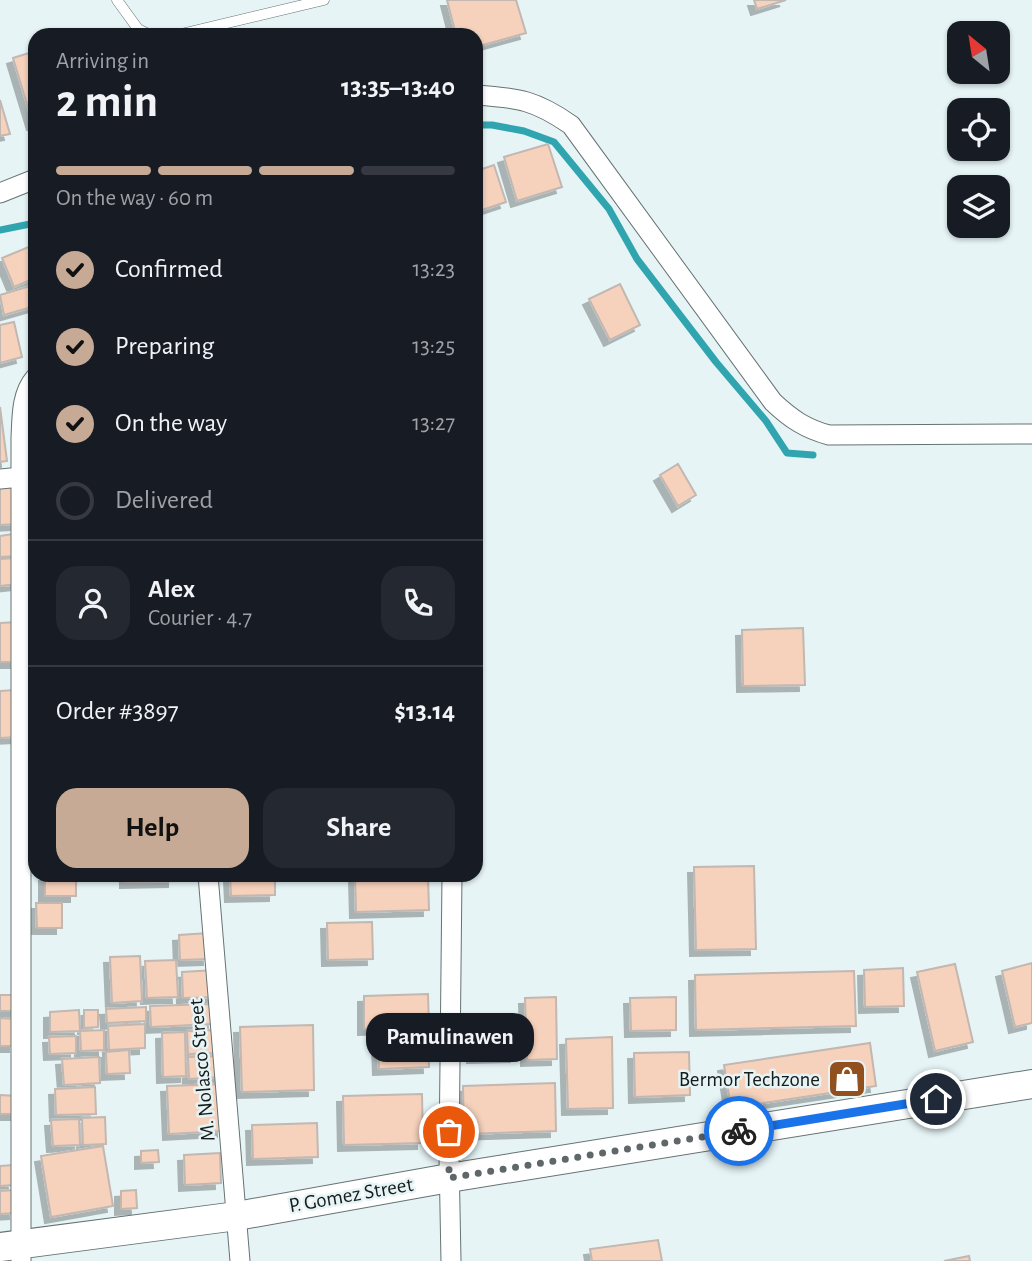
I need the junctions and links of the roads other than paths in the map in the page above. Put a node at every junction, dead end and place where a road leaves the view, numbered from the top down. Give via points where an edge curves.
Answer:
1 (117, 0) edge
2 (324, 0) edge
3 (137, 28) edge
4 (206, 28) edge
5 (483, 96) edge
6 (28, 182) edge
7 (0, 193) edge
8 (28, 389) edge
9 (1032, 434) edge
10 (21, 477) junction
11 (0, 480) edge
12 (209, 882) edge
13 (452, 882) edge
14 (1032, 1084) edge
15 (449, 1178) junction
16 (237, 1216) junction
17 (14, 1251) edge
18 (240, 1261) edge
19 (451, 1261) edge

1 - 3 lane
2 - 4 lane
5 - 9 street via 517,98 546,108 571,125 773,402 790,418 829,435
6 - 7 street
8 - 10 street via 20,438
10 - 11 street
10 - 17 street
12 - 16 street, M. Nolasco Street
13 - 15 street
14 - 15 main road, P. Gomez Street
15 - 16 main road, P. Gomez Street
15 - 19 street
16 - 17 main road, P. Gomez Street
16 - 18 street, M. Nolasco Street

